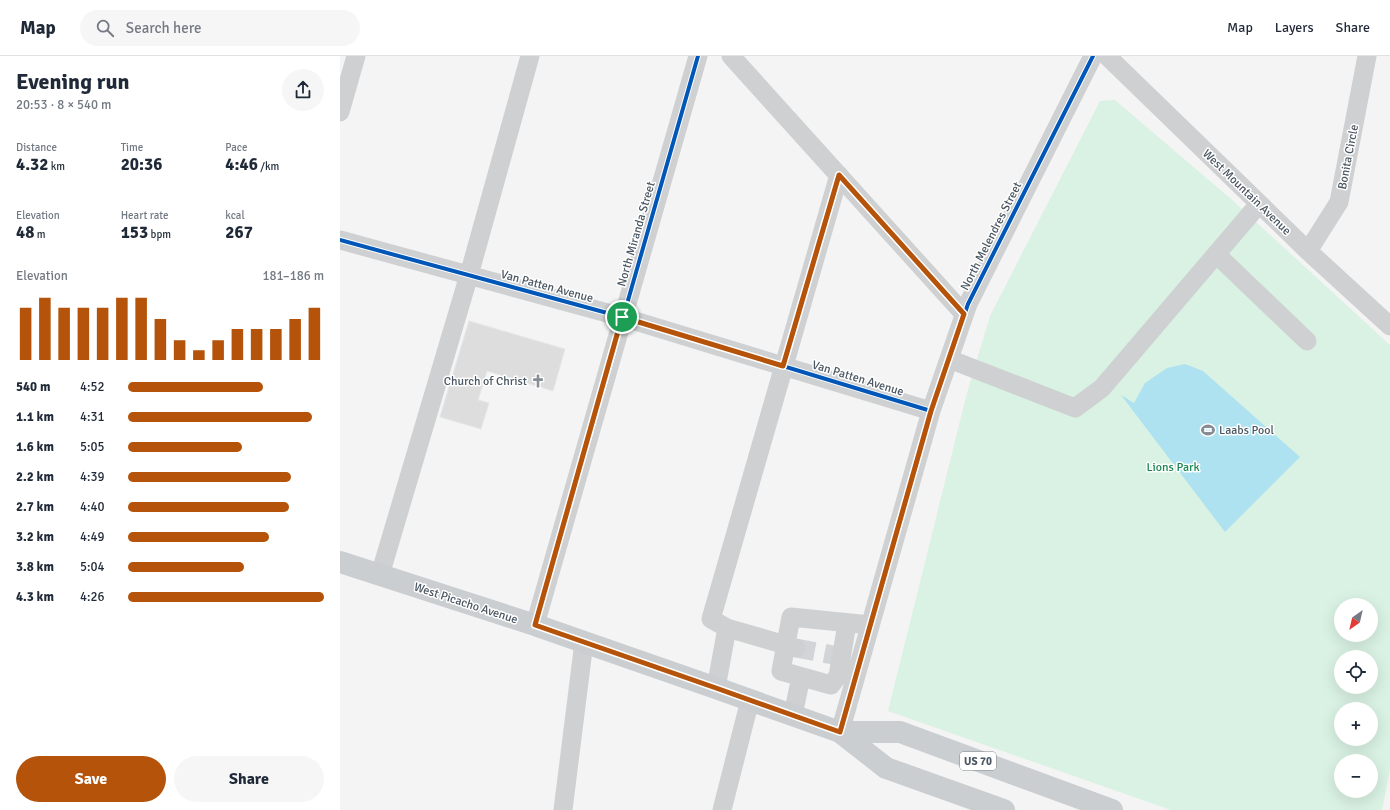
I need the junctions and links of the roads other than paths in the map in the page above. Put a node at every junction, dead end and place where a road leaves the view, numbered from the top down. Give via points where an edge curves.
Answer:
1 (356, 56) edge
2 (530, 56) edge
3 (698, 56) edge
4 (731, 56) edge
5 (1093, 56) edge
6 (1107, 56) edge
7 (1367, 56) edge
8 (340, 112) edge
9 (839, 175) junction
10 (1259, 204) junction
11 (340, 240) edge
12 (1308, 251) junction
13 (1216, 254) junction
14 (469, 275) junction
15 (964, 314) junction
16 (622, 317) junction
17 (1390, 326) edge
18 (1307, 341) dead end
19 (949, 359) junction
20 (783, 366) junction
21 (931, 411) junction
22 (340, 562) edge
23 (380, 575) junction
24 (846, 624) junction
25 (535, 625) junction
26 (870, 625) junction
27 (727, 628) junction
28 (584, 642) junction
29 (791, 647) junction
30 (837, 656) junction
31 (861, 661) junction
32 (801, 677) junction
33 (716, 688) junction
34 (750, 700) junction
35 (793, 715) junction
36 (840, 732) junction
37 (563, 810) edge
38 (722, 810) edge
39 (1004, 810) edge
40 (1112, 810) edge

1 - 8 street
2 - 14 street
3 - 16 street, North Miranda Street
4 - 9 street
5 - 15 street, North Melendres Street
6 - 10 street, West Mountain Avenue
7 - 12 street, Bonita Circle via 1339,202
9 - 15 street
9 - 20 street
10 - 12 street, West Mountain Avenue
10 - 13 street
11 - 14 street, Van Patten Avenue
12 - 17 street, West Mountain Avenue
13 - 18 street
13 - 19 street via 1102,388 1075,408
14 - 16 street, Van Patten Avenue
14 - 23 street
15 - 19 street, North Melendres Street
16 - 20 street, Van Patten Avenue
16 - 25 street, North Miranda Street
19 - 21 street, North Melendres Street
20 - 21 street, Van Patten Avenue
20 - 27 street via 711,619
21 - 26 street, North Melendres Street
22 - 23 main road, West Picacho Avenue / US 70
23 - 25 main road, West Picacho Avenue / US 70
24 - 26 street
24 - 29 street via 791,617
24 - 30 street
25 - 28 main road, West Picacho Avenue / US 70
26 - 31 street, North Melendres Street
27 - 29 street
27 - 33 street
28 - 33 main road, West Picacho Avenue / US 70
28 - 37 street
29 - 32 street via 781,671
30 - 31 street
30 - 32 street via 838,676 831,685
31 - 36 street, North Melendres Street
32 - 35 street
33 - 34 main road, West Picacho Avenue / US 70
34 - 35 main road, West Picacho Avenue / US 70
34 - 38 street
35 - 36 main road, West Picacho Avenue / US 70
36 - 39 main road, West Picacho Avenue / US 70 via 886,768
36 - 40 main road, West Picacho Avenue / US 70 via 900,732

